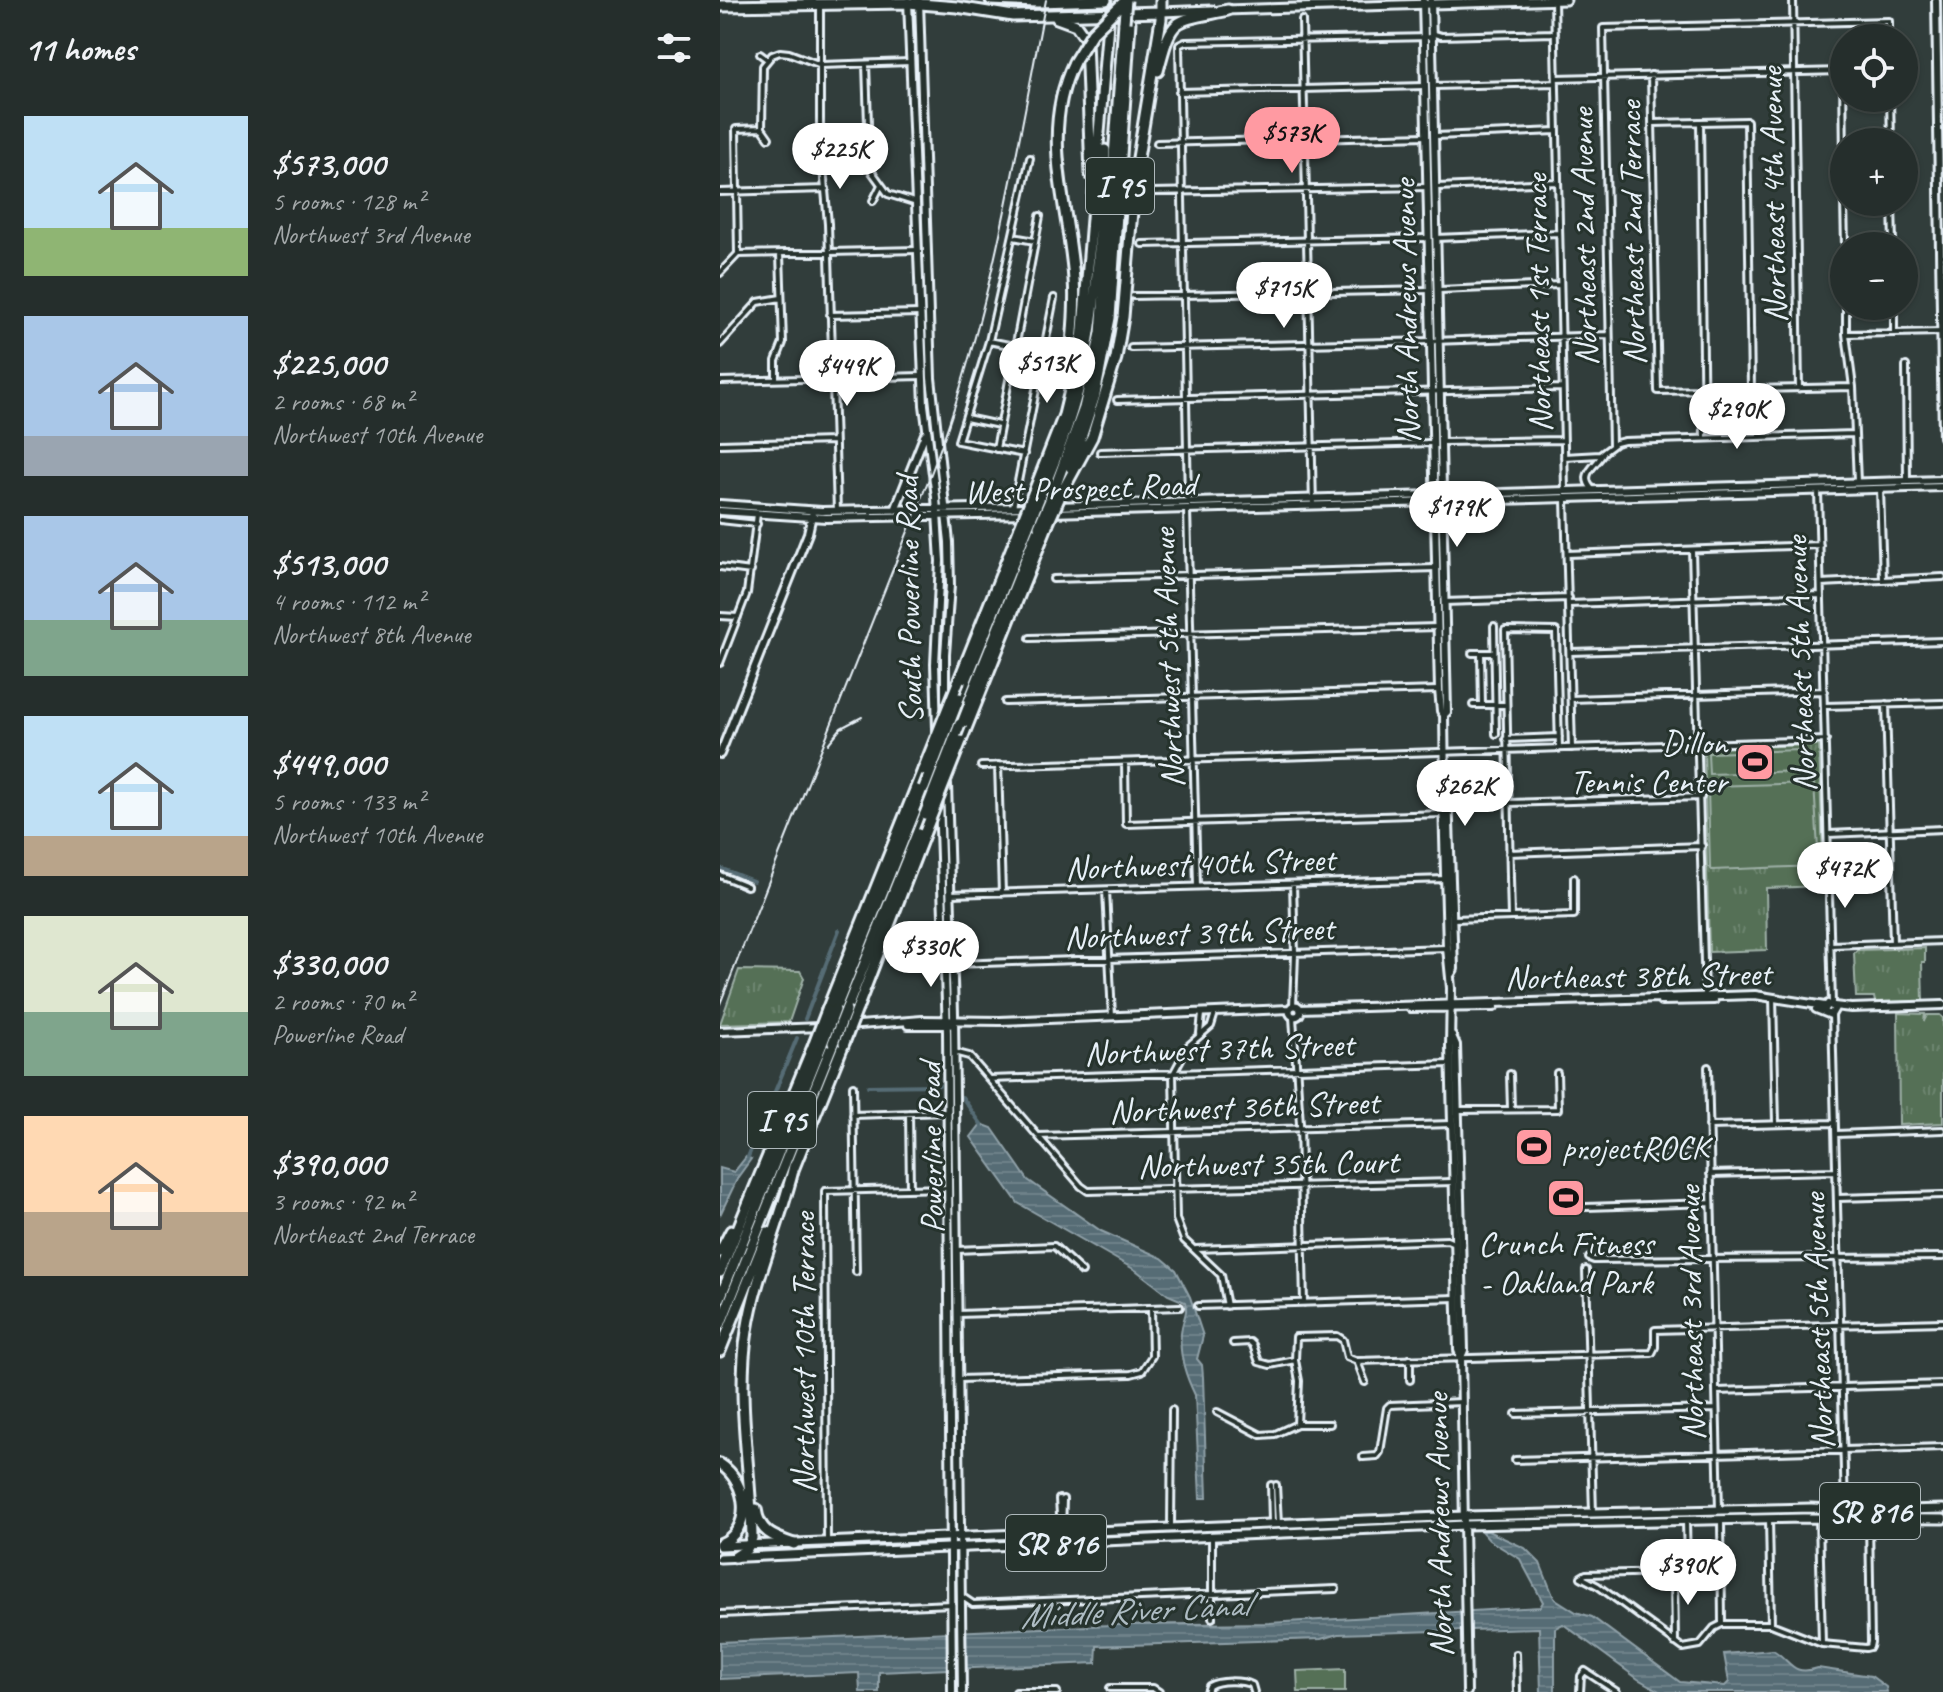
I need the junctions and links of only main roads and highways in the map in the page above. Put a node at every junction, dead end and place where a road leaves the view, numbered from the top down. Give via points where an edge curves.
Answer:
1 (991, 0) edge
2 (1108, 0) edge
3 (1116, 0) edge
4 (1126, 0) edge
5 (1132, 0) edge
6 (1161, 0) edge
7 (1554, 0) edge
8 (1566, 0) edge
9 (1936, 0) edge
10 (1048, 1) edge
11 (1076, 1) edge
12 (1519, 1) edge
13 (908, 2) edge
14 (919, 2) edge
15 (1427, 3) edge
16 (720, 6) edge
17 (1228, 10) junction
18 (1161, 12) junction
19 (1085, 14) junction
20 (1046, 15) junction
21 (1119, 22) junction
22 (1940, 27) edge
23 (1148, 101) junction
24 (917, 203) junction
25 (926, 206) junction
26 (1093, 219) junction
27 (1941, 235) edge
28 (1942, 283) edge
29 (925, 314) junction
30 (1942, 332) edge
31 (1068, 400) junction
32 (926, 431) junction
33 (1943, 437) edge
34 (1943, 480) edge
35 (1818, 487) junction
36 (1943, 487) edge
37 (1691, 492) junction
38 (1037, 494) junction
39 (1057, 494) junction
40 (1565, 496) junction
41 (1438, 500) junction
42 (720, 504) edge
43 (1188, 506) junction
44 (895, 510) junction
45 (720, 511) edge
46 (947, 512) junction
47 (937, 513) junction
48 (812, 514) junction
49 (1034, 526) junction
50 (947, 625) joint
51 (1438, 627) junction
52 (1444, 633) junction
53 (935, 673) junction
54 (944, 697) junction
55 (1444, 715) junction
56 (720, 754) edge
57 (1445, 788) junction
58 (942, 864) joint
59 (942, 877) junction
60 (1448, 879) junction
61 (950, 894) junction
62 (943, 903) junction
63 (951, 918) junction
64 (1451, 974) junction
65 (1943, 1005) edge
66 (1451, 1006) junction
67 (841, 1010) junction
68 (950, 1022) junction
69 (720, 1031) edge
70 (1451, 1032) junction
71 (838, 1043) junction
72 (818, 1044) junction
73 (1451, 1102) junction
74 (1458, 1110) junction
75 (1452, 1124) junction
76 (1458, 1130) junction
77 (794, 1166) junction
78 (779, 1177) junction
79 (751, 1196) junction
80 (1458, 1240) junction
81 (763, 1244) junction
82 (720, 1252) edge
83 (720, 1272) edge
84 (721, 1296) edge
85 (949, 1298) junction
86 (958, 1314) junction
87 (949, 1316) junction
88 (720, 1325) edge
89 (958, 1330) junction
90 (720, 1351) edge
91 (1461, 1357) junction
92 (950, 1400) junction
93 (959, 1419) junction
94 (950, 1420) junction
95 (959, 1429) junction
96 (720, 1464) edge
97 (748, 1466) junction
98 (1780, 1509) junction
99 (1845, 1509) junction
100 (1943, 1509) edge
101 (1719, 1510) junction
102 (1631, 1512) junction
103 (1593, 1513) junction
104 (1769, 1518) junction
105 (1824, 1518) junction
106 (1943, 1519) edge
107 (1707, 1520) junction
108 (1345, 1521) junction
109 (1466, 1521) junction
110 (1622, 1522) junction
111 (1578, 1523) junction
112 (1246, 1525) junction
113 (1171, 1529) junction
114 (1066, 1533) junction
115 (1300, 1533) junction
116 (1212, 1536) junction
117 (955, 1538) junction
118 (1137, 1539) junction
119 (827, 1543) junction
120 (1053, 1543) junction
121 (794, 1544) junction
122 (720, 1545) edge
123 (750, 1545) junction
124 (956, 1547) junction
125 (814, 1554) junction
126 (735, 1557) junction
127 (720, 1558) edge
128 (952, 1604) junction
129 (960, 1615) junction
130 (952, 1673) junction
131 (952, 1692) edge
132 (960, 1692) edge
133 (1467, 1692) edge

1 - 10 highway
2 - 11 highway
2 - 21 highway, I 95, bridge
3 - 21 highway, bridge
4 - 21 highway, bridge
4 - 31 highway, bridge via 1092,33 1074,62 1061,95 1055,133 1075,289
5 - 21 highway, I 95, bridge
6 - 18 highway
7 - 8 main road
7 - 12 main road
9 - 22 main road
10 - 11 highway
11 - 19 highway
12 - 15 main road
13 - 14 highway
13 - 16 highway
13 - 24 main road, South Powerline Road
14 - 20 highway
14 - 25 main road, South Powerline Road
15 - 17 main road
15 - 41 main road, North Andrews Avenue
17 - 18 main road
17 - 23 highway via 1177,21
18 - 19 highway
18 - 23 highway
19 - 20 highway
20 - 26 highway via 1076,25 1086,39
21 - 26 highway, I 95
21 - 38 highway via 1090,334 1075,402
21 - 39 highway, I 95 via 1108,334 1091,410
22 - 27 main road
23 - 39 highway via 1113,369 1088,447
24 - 25 main road
24 - 29 main road, South Powerline Road via 920,301
25 - 29 main road, South Powerline Road
26 - 31 highway, I 95 via 1084,326
27 - 28 main road
28 - 30 main road
29 - 32 main road, South Powerline Road
29 - 46 main road, South Powerline Road
30 - 33 main road
31 - 38 highway, I 95
32 - 44 main road
32 - 47 main road, South Powerline Road
34 - 35 main road
35 - 36 main road
35 - 37 main road
37 - 40 main road
37 - 40 main road via 1594,491
38 - 49 highway, bridge
39 - 49 highway, I 95, bridge
40 - 41 main road, West Prospect Road
41 - 43 main road, West Prospect Road
41 - 51 main road, North Andrews Avenue
41 - 52 main road, North Andrews Avenue
42 - 48 main road, West Prospect Road
43 - 46 main road, West Prospect Road
43 - 46 main road, West Prospect Road
44 - 47 main road, West Prospect Road
44 - 48 main road, West Prospect Road
45 - 48 main road, West Prospect Road
46 - 47 main road, West Prospect Road
46 - 50 main road, South Powerline Road
47 - 48 main road, West Prospect Road
47 - 53 main road, South Powerline Road via 941,580
48 - 56 main road
49 - 67 highway, bridge via 925,814
49 - 67 highway, bridge via 959,698
49 - 67 highway, I 95, bridge via 925,832
49 - 67 highway, I 95, bridge via 959,680 923,770
50 - 54 main road, Powerline Road
51 - 52 main road
51 - 55 main road, North Andrews Avenue
52 - 55 main road, North Andrews Avenue
53 - 54 main road
53 - 58 main road, South Powerline Road
54 - 61 main road, Powerline Road
55 - 57 main road, North Andrews Avenue
57 - 60 main road, North Andrews Avenue
57 - 60 main road, North Andrews Avenue
58 - 59 main road, Powerline Road
59 - 61 main road
59 - 62 main road, Powerline Road
60 - 64 main road, North Andrews Avenue
60 - 64 main road, North Andrews Avenue
61 - 63 main road, Powerline Road
62 - 63 main road
62 - 68 main road, Powerline Road
63 - 68 main road, Powerline Road
64 - 66 main road, North Andrews Avenue
65 - 66 main road, Northeast 38th Street via 1830,1009 1773,998 1704,998
66 - 68 main road, Northeast 38th Street
66 - 70 main road, North Andrews Avenue
67 - 71 highway, I 95, bridge
67 - 72 highway, I 95, bridge
68 - 69 main road, Northeast 38th Street
68 - 85 main road, Powerline Road
68 - 86 main road, Powerline Road
70 - 73 main road, North Andrews Avenue
70 - 74 main road, North Andrews Avenue
71 - 77 highway, I 95
71 - 78 highway
72 - 79 highway, I 95
72 - 84 highway
73 - 74 main road
73 - 75 main road, North Andrews Avenue
74 - 76 main road, North Andrews Avenue
75 - 76 main road
75 - 80 main road, North Andrews Avenue
76 - 80 main road, North Andrews Avenue
77 - 81 highway, I 95
77 - 97 highway via 747,1330 743,1397
78 - 81 highway
78 - 88 highway
79 - 82 highway
79 - 83 highway, I 95
80 - 91 main road, North Andrews Avenue
80 - 91 main road, North Andrews Avenue
81 - 90 highway, I 95
85 - 86 main road
85 - 87 main road, Powerline Road
86 - 89 main road, Powerline Road
87 - 89 main road
87 - 92 main road, Powerline Road
89 - 93 main road, Powerline Road
91 - 109 main road, North Andrews Avenue
92 - 93 main road
92 - 94 main road, Powerline Road
93 - 95 main road, Powerline Road
94 - 95 main road
94 - 117 main road, Powerline Road
95 - 117 main road, Powerline Road
96 - 122 highway via 736,1480 743,1511 737,1533
97 - 121 highway via 759,1524 773,1537
97 - 123 highway
98 - 99 main road, SR 816
98 - 101 main road, SR 816
98 - 104 main road
99 - 100 main road, SR 816
99 - 105 main road
101 - 102 main road, SR 816
101 - 107 main road
102 - 103 main road, SR 816
102 - 110 main road
103 - 109 main road, SR 816
103 - 111 main road
104 - 105 main road, SR 816
104 - 107 main road, SR 816
105 - 106 main road, SR 816
107 - 110 main road, SR 816
108 - 109 main road, SR 816
108 - 112 main road, SR 816
108 - 115 main road via 1341,1527
109 - 111 main road, SR 816
109 - 115 main road, SR 816
109 - 133 main road, North Andrews Avenue
110 - 111 main road, SR 816
112 - 113 main road, SR 816
112 - 116 main road
113 - 114 main road, SR 816
113 - 118 main road
114 - 117 main road, SR 816
114 - 120 main road
115 - 116 main road, SR 816
116 - 118 main road, SR 816
117 - 119 main road, SR 816
117 - 124 main road, Powerline Road
118 - 120 main road, SR 816
119 - 121 main road, SR 816
119 - 125 main road
120 - 124 main road, SR 816
121 - 123 main road, SR 816
122 - 123 main road, SR 816
123 - 126 highway
124 - 125 main road, SR 816
124 - 128 main road, Powerline Road
124 - 129 main road, Powerline Road
125 - 126 main road, SR 816
126 - 127 main road, SR 816
128 - 129 main road
128 - 130 main road, Powerline Road
129 - 132 main road, Powerline Road
130 - 131 main road, Powerline Road
130 - 132 main road

